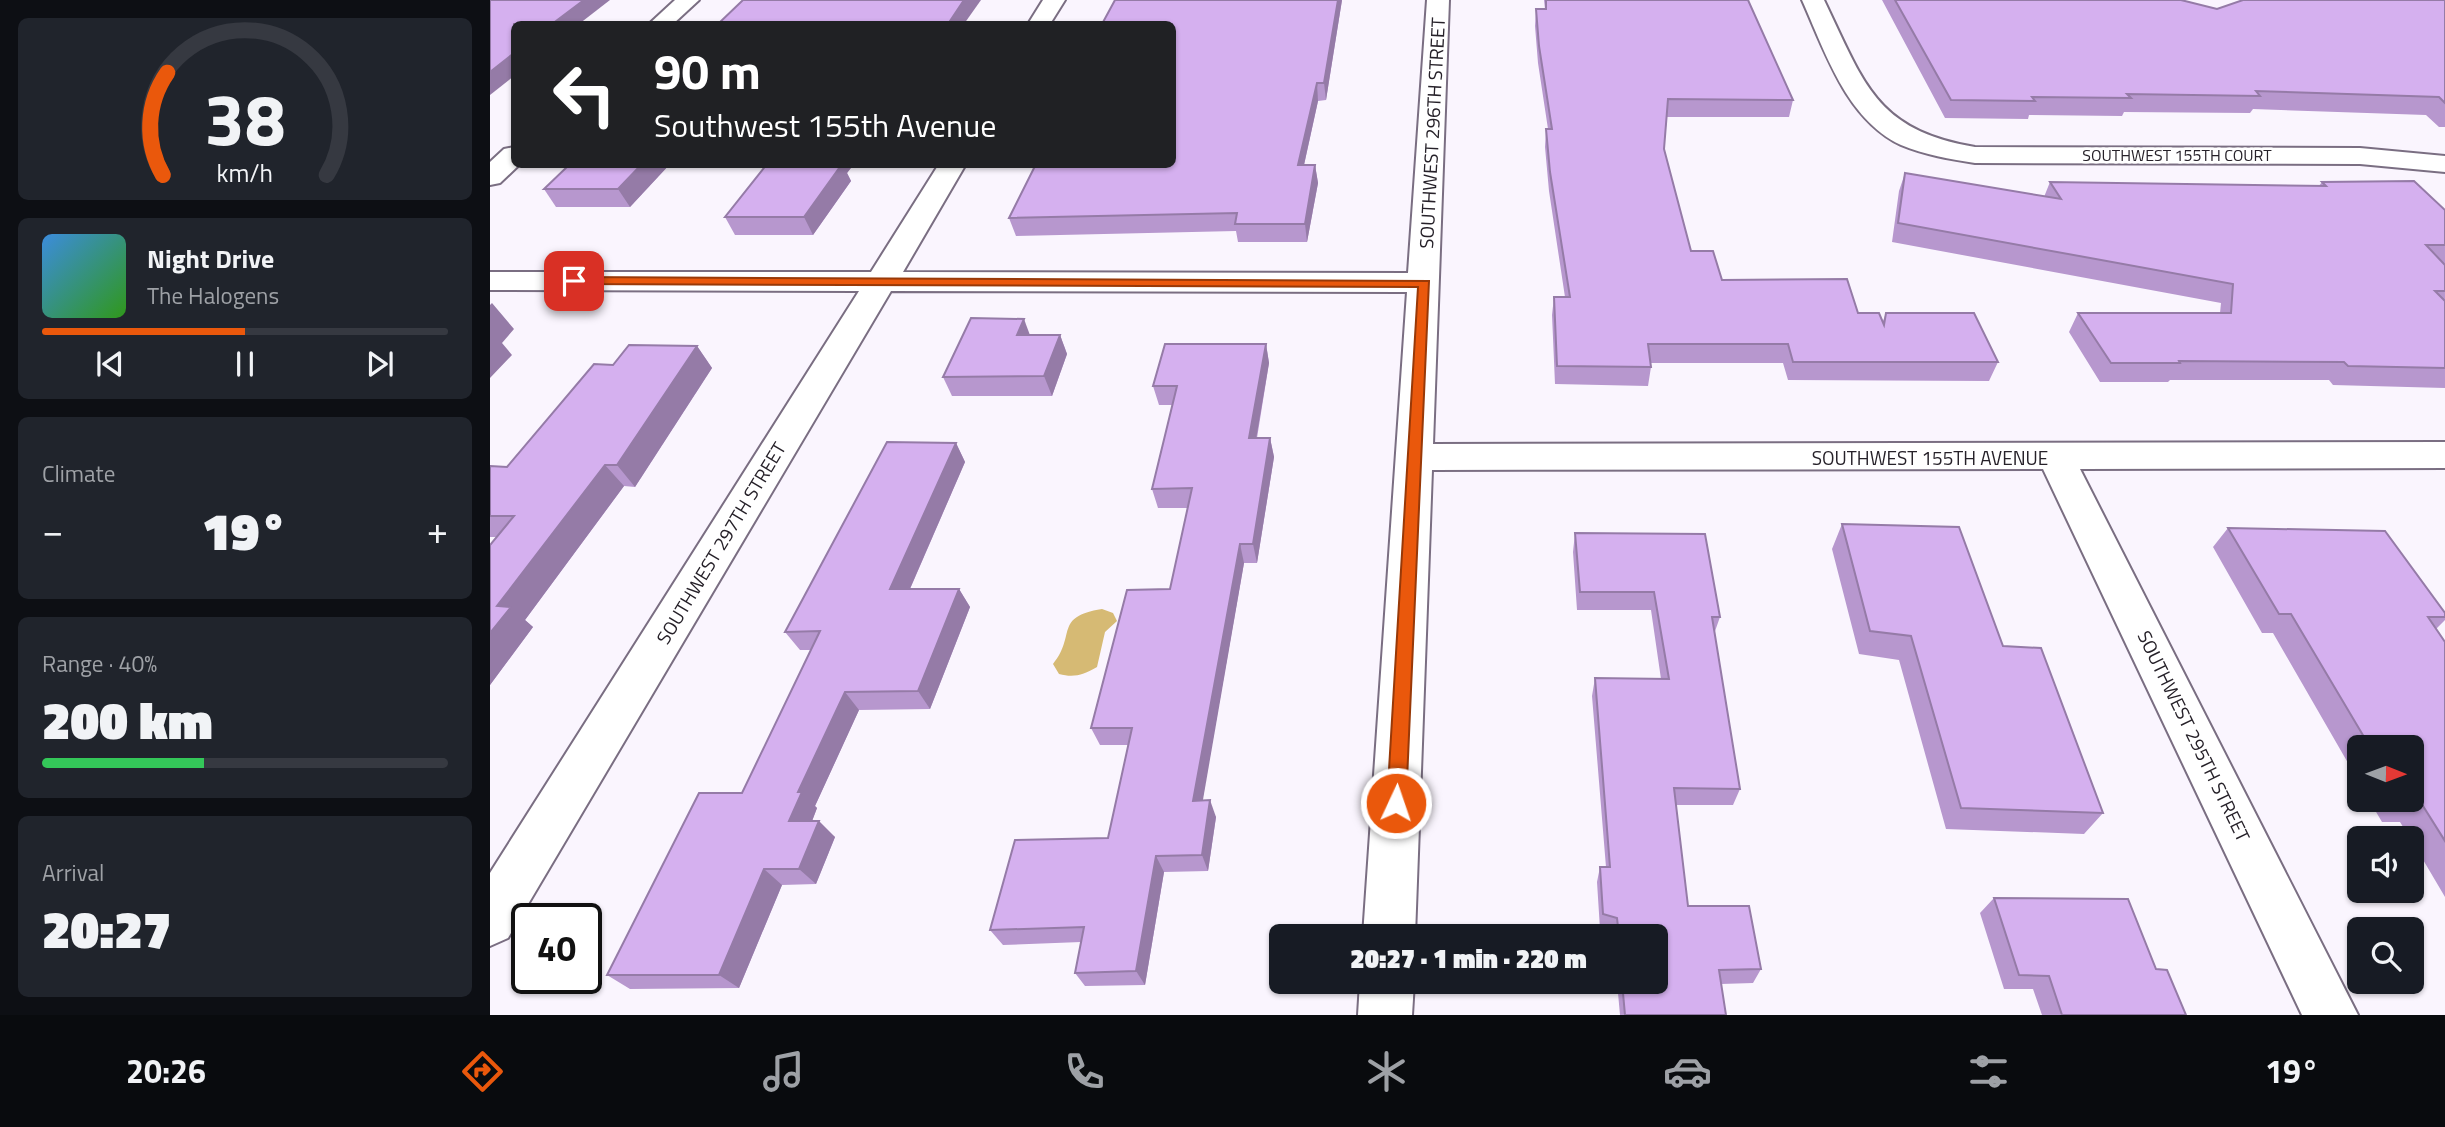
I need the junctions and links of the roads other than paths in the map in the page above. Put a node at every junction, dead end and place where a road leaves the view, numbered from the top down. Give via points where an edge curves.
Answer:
1 (688, 0) edge
2 (1054, 0) edge
3 (1438, 0) edge
4 (1813, 0) edge
5 (664, 21) edge
6 (1041, 21) edge
7 (511, 158) edge
8 (2445, 164) edge
9 (951, 168) edge
10 (490, 177) edge
11 (490, 281) edge
12 (881, 282) junction
13 (1425, 283) junction
14 (2445, 455) edge
15 (1416, 457) junction
16 (2056, 458) junction
17 (490, 920) edge
18 (1390, 924) edge
19 (1386, 994) edge
20 (1385, 1015) edge
21 (2331, 1015) edge

1 - 5 street
2 - 6 street
3 - 13 street, SOUTHWEST 296TH STREET
4 - 8 street, SOUTHWEST 155TH COURT via 1861,97 1884,123 1911,140 1945,150 1975,155 2360,156
7 - 10 street
9 - 12 street, SOUTHWEST 297TH STREET
11 - 12 street
12 - 13 street
12 - 17 street, SOUTHWEST 297TH STREET
13 - 15 street, SOUTHWEST 296TH STREET
14 - 16 street, SOUTHWEST 155TH AVENUE
15 - 16 street, SOUTHWEST 155TH AVENUE
15 - 18 street, SOUTHWEST 296TH STREET
16 - 21 street, SOUTHWEST 295TH STREET
19 - 20 street

